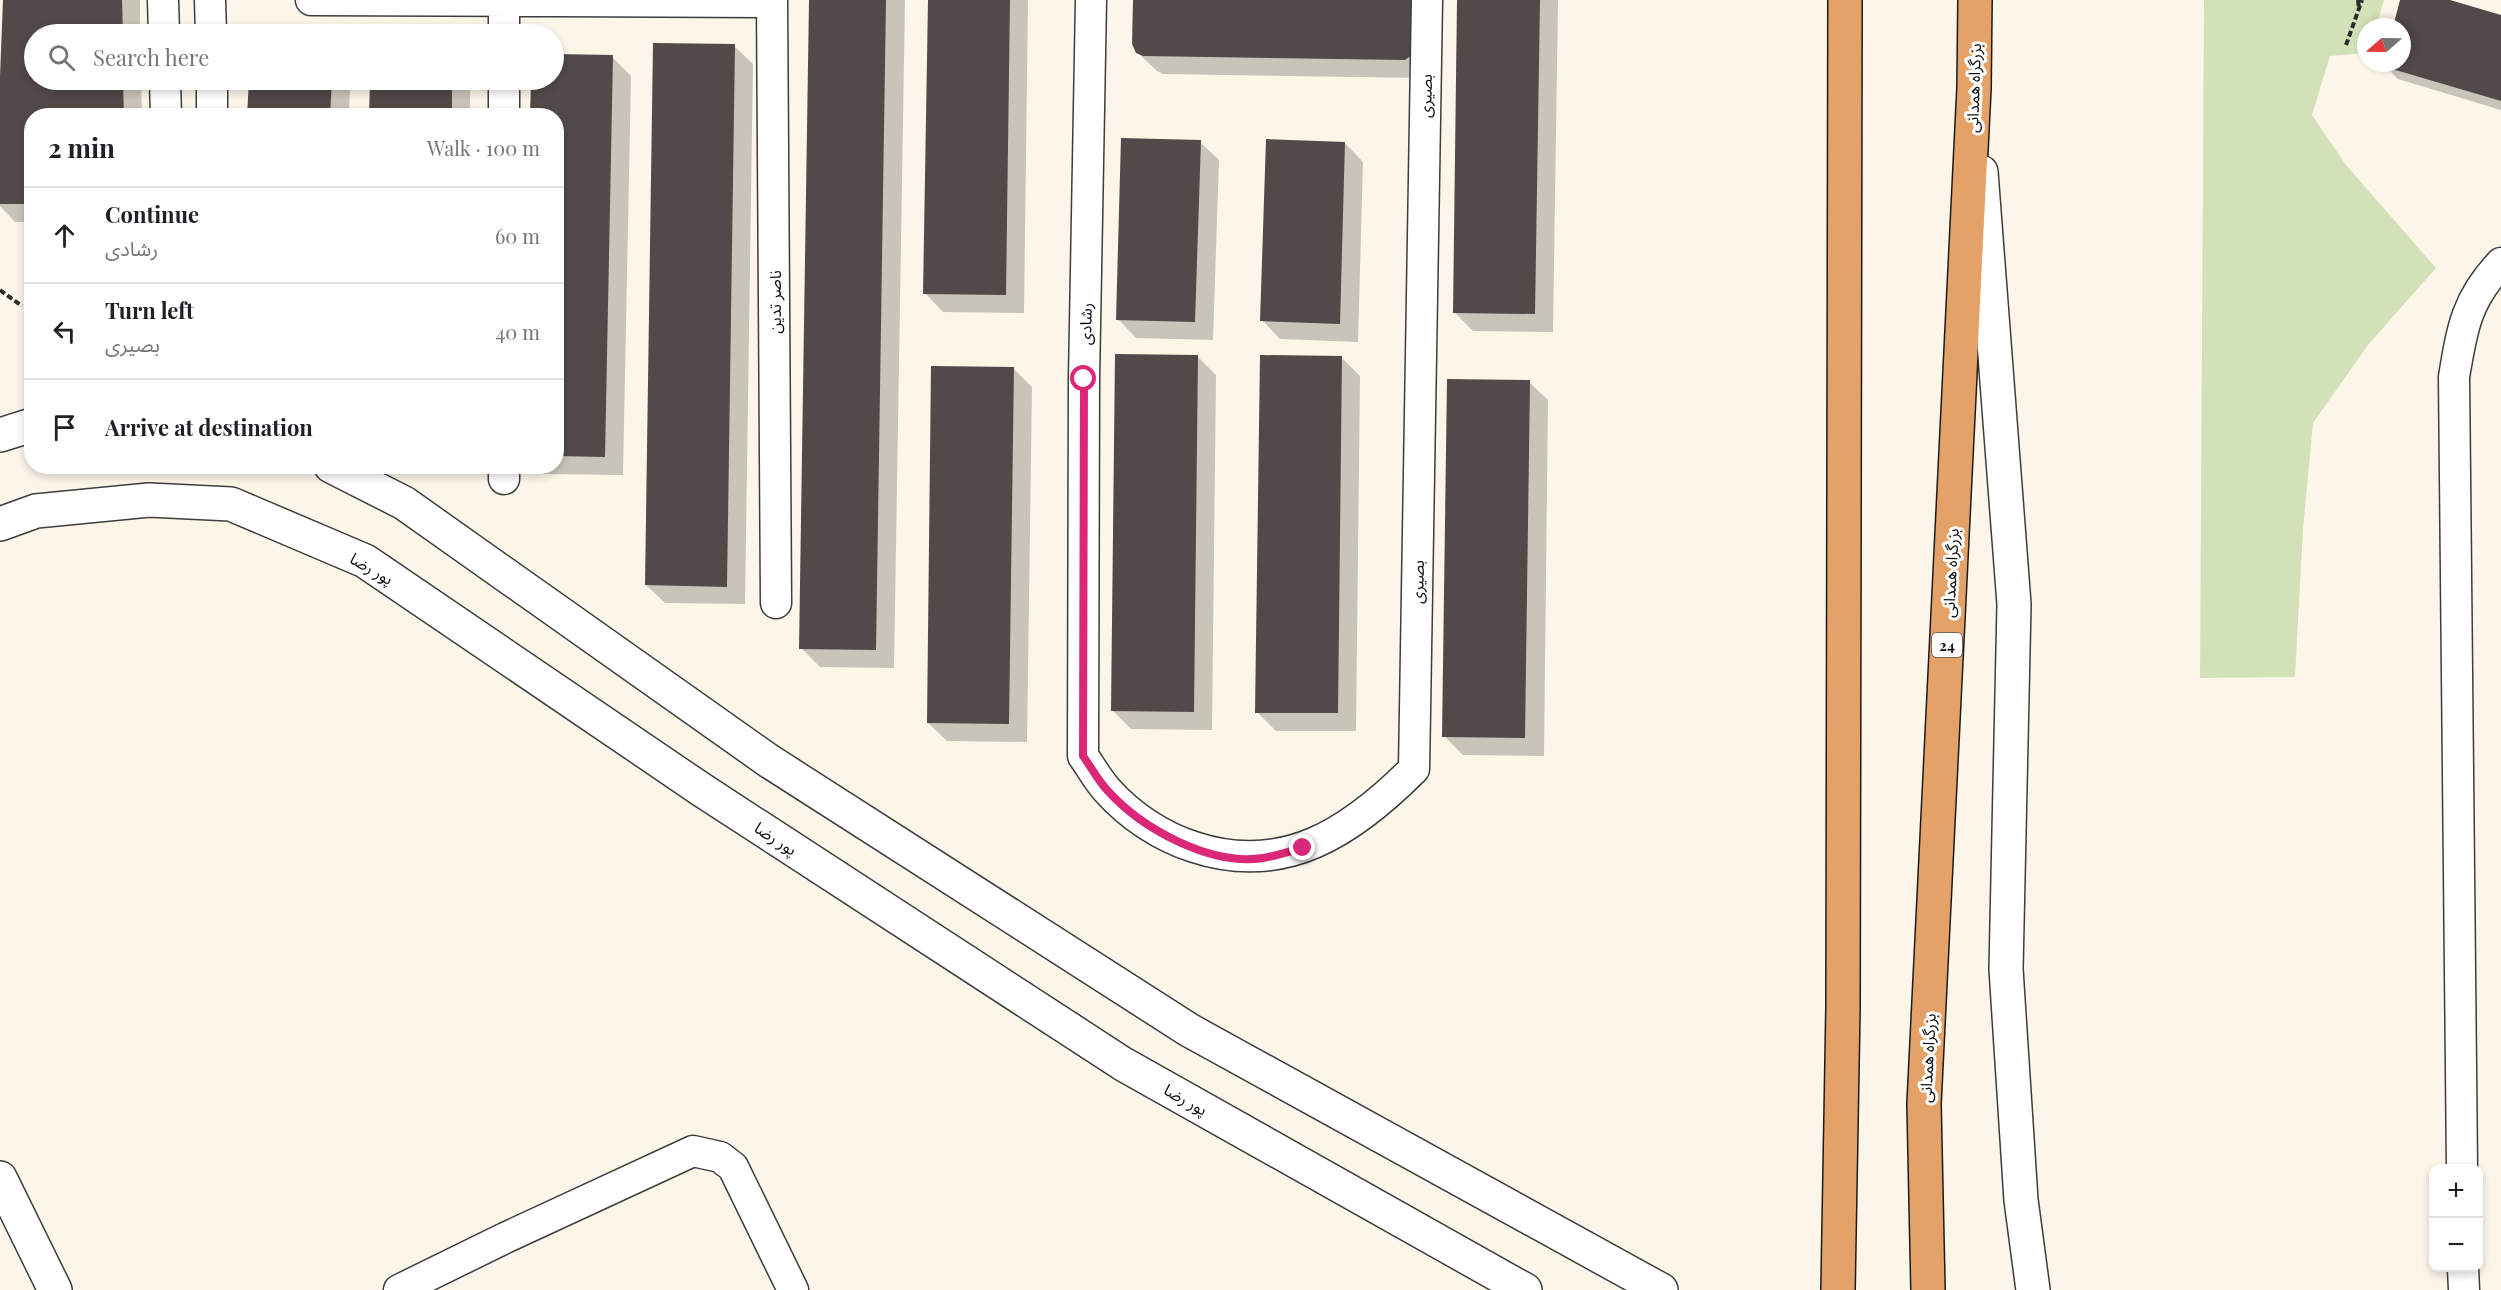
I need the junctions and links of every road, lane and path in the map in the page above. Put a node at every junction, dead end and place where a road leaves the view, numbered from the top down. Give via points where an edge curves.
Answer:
1 (163, 0) edge
2 (210, 0) edge
3 (311, 0) edge
4 (1091, 0) edge
5 (1427, 0) edge
6 (1845, 0) edge
7 (1975, 0) edge
8 (2358, 0) edge
9 (2362, 0) edge
10 (504, 1) edge
11 (772, 1) edge
12 (2359, 9) junction
13 (164, 24) edge
14 (211, 24) edge
15 (504, 24) edge
16 (2346, 45) dead end
17 (1974, 88) junction
18 (165, 90) edge
19 (212, 90) edge
20 (504, 90) edge
21 (166, 108) edge
22 (212, 108) edge
23 (504, 108) edge
24 (2501, 263) edge
25 (0, 290) edge
26 (22, 306) dead end
27 (24, 428) edge
28 (0, 435) edge
29 (347, 474) edge
30 (0, 524) edge
31 (776, 603) dead end
32 (1083, 756) joint
33 (2462, 1164) edge
34 (0, 1178) edge
35 (2463, 1272) edge
36 (55, 1290) edge
37 (399, 1290) edge
38 (793, 1290) edge
39 (1526, 1290) edge
40 (1660, 1290) edge
41 (1838, 1290) edge
42 (1928, 1290) edge
43 (2033, 1290) edge
44 (2464, 1290) edge

1 - 13 street
2 - 14 street
3 - 10 street
4 - 32 street, رشادی
5 - 32 street, بصیری via 1414,769 1386,797 1348,825 1303,848 1261,858 1219,855 1179,842 1143,822 1107,790
6 - 41 highway via 1843,1007
7 - 17 highway, بزرگراه همدانی / 24
8 - 12 path
9 - 12 path
10 - 11 street
10 - 15 street
11 - 31 street, ناصر تدین
12 - 16 path
17 - 42 highway, بزرگراه همدانی / 24 via 1924,1104
17 - 43 street via 2014,604 2006,969 2021,1200
18 - 21 street
19 - 22 street
20 - 23 street
24 - 33 street via 2484,281 2463,323 2454,377
25 - 26 path
27 - 28 street
29 - 40 street via 404,503 769,760 1189,1030
30 - 39 street, پور رضا via 36,511 149,500 231,504 365,561 712,797 1123,1064
34 - 36 street
35 - 44 street
37 - 38 street via 693,1151 720,1157 733,1167

